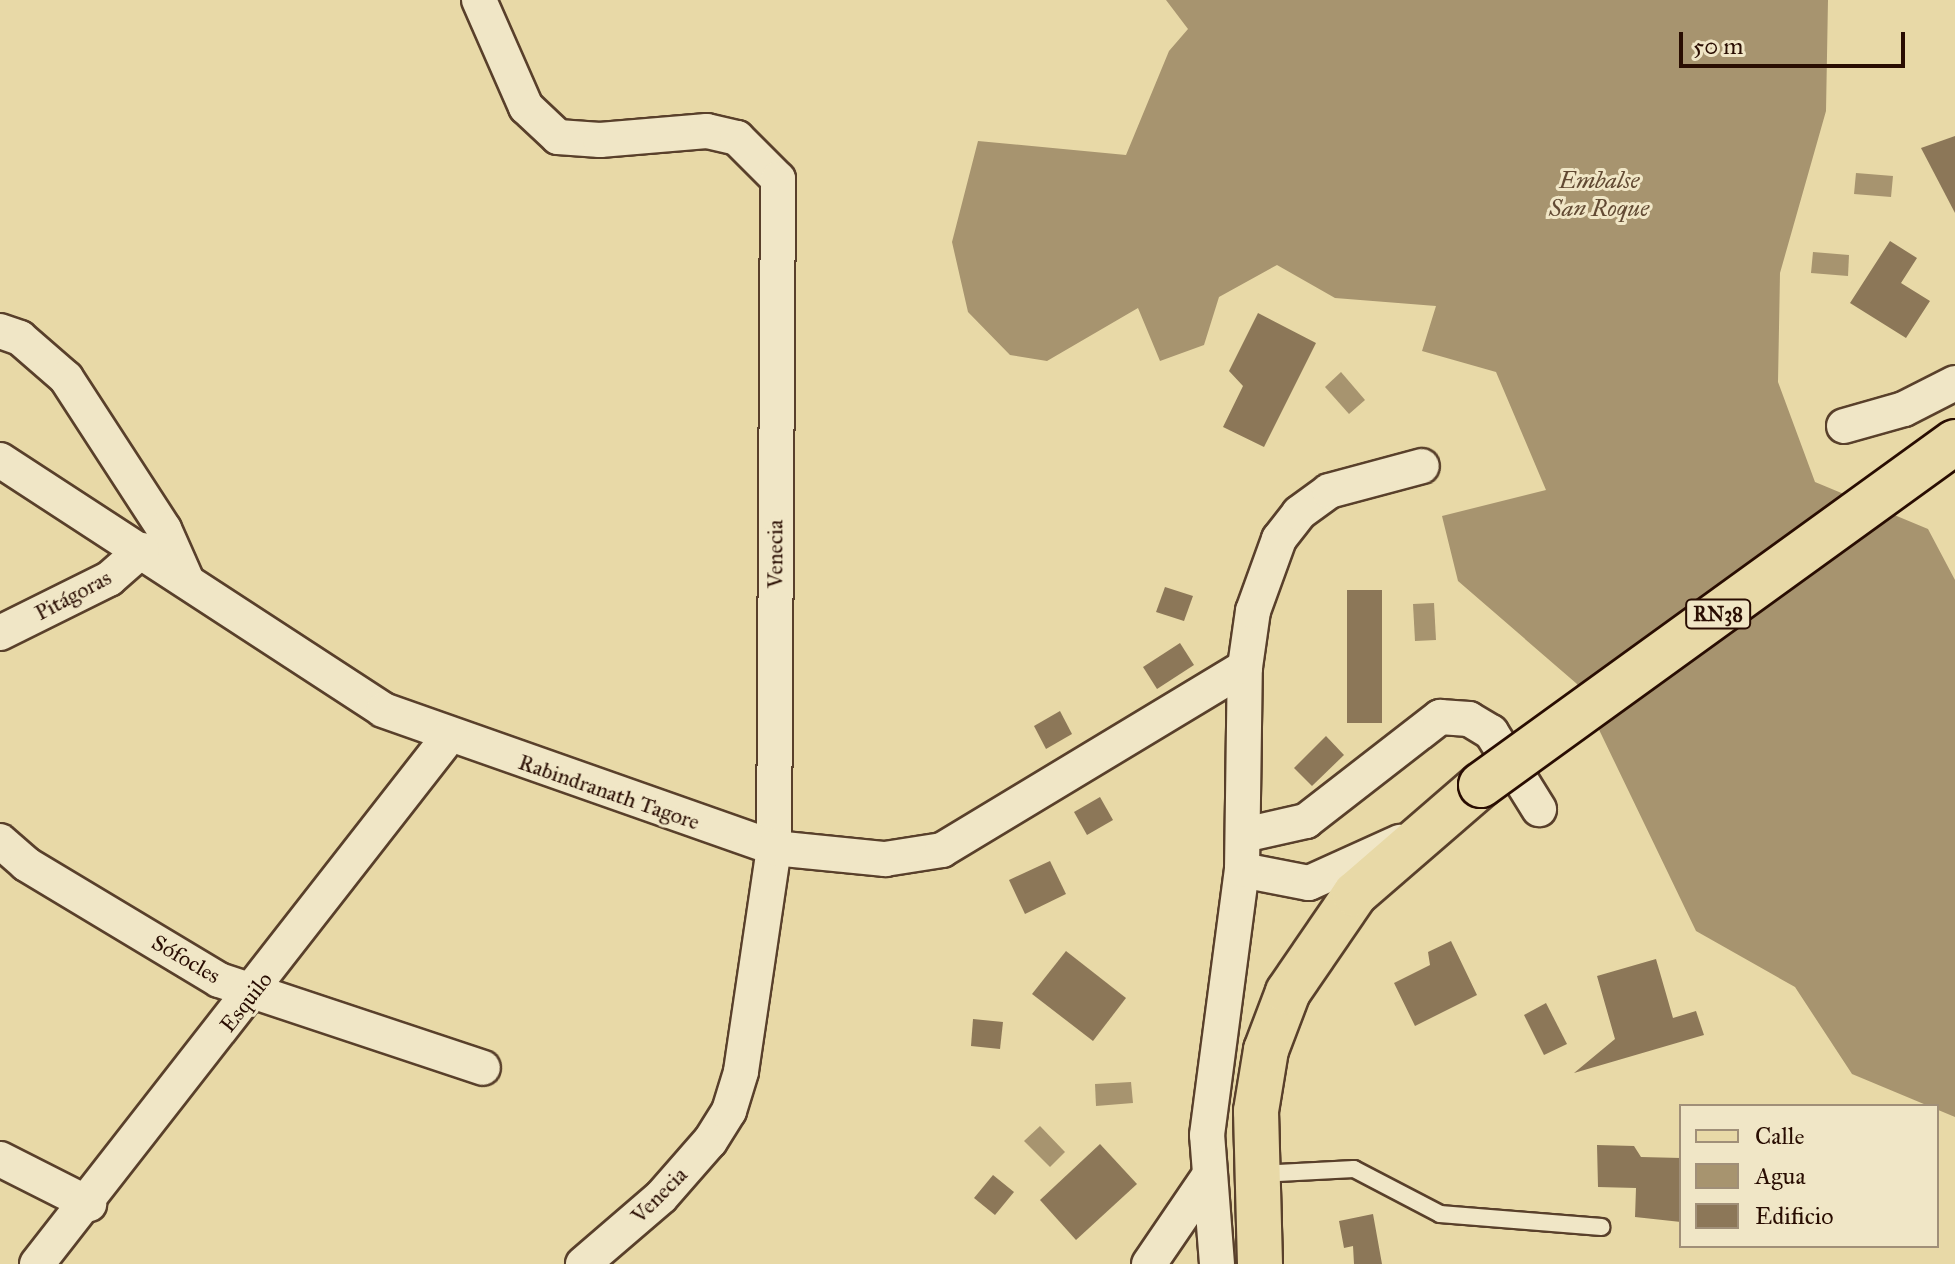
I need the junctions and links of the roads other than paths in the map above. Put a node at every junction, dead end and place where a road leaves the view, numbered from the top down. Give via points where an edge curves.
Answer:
1 (479, 0) edge
2 (0, 331) edge
3 (1955, 383) edge
4 (1844, 426) dead end
5 (1955, 442) edge
6 (0, 460) edge
7 (1422, 466) dead end
8 (142, 550) junction
9 (187, 581) junction
10 (0, 633) edge
11 (1245, 667) junction
12 (450, 735) junction
13 (1539, 809) dead end
14 (1422, 831) junction
15 (1244, 835) junction
16 (0, 841) edge
17 (774, 848) junction
18 (1242, 870) junction
19 (252, 994) junction
20 (483, 1068) dead end
21 (0, 1159) edge
22 (1255, 1175) junction
23 (1207, 1179) junction
24 (89, 1204) junction
25 (1601, 1227) dead end
26 (37, 1264) edge
27 (583, 1264) edge
28 (1149, 1264) edge
29 (1217, 1264) edge
30 (1260, 1264) edge

1 - 17 street, Venecia via 526,107 558,137 600,140 707,131 737,138 778,179
2 - 9 street via 20,338 66,378 164,529
3 - 4 street via 1904,409
5 - 14 main road, RN38, bridge
6 - 8 street, Rabindranath Tagore
7 - 11 street via 1329,491 1299,513 1265,572
8 - 9 street, Rabindranath Tagore
8 - 10 street, Pitágoras via 109,579
9 - 12 street, Rabindranath Tagore via 325,677 383,710
11 - 15 street
11 - 17 street, Rabindranath Tagore via 942,850 885,859
12 - 17 street, Rabindranath Tagore
12 - 19 street, Esquilo
13 - 15 street via 1491,732 1469,719 1440,717 1306,821
14 - 18 street via 1309,883
14 - 22 main road, RN38 via 1355,894 1288,992 1261,1080
15 - 18 street
16 - 19 street, Sófocles via 26,864
17 - 27 street, Venecia via 741,1072 729,1111 661,1197
18 - 23 street via 1211,1086
19 - 20 street, Sófocles
19 - 24 street, Esquilo
21 - 24 street
22 - 25 lane via 1354,1169 1440,1214
22 - 30 main road, RN38
23 - 28 street
23 - 29 street
24 - 26 street, Esquilo

